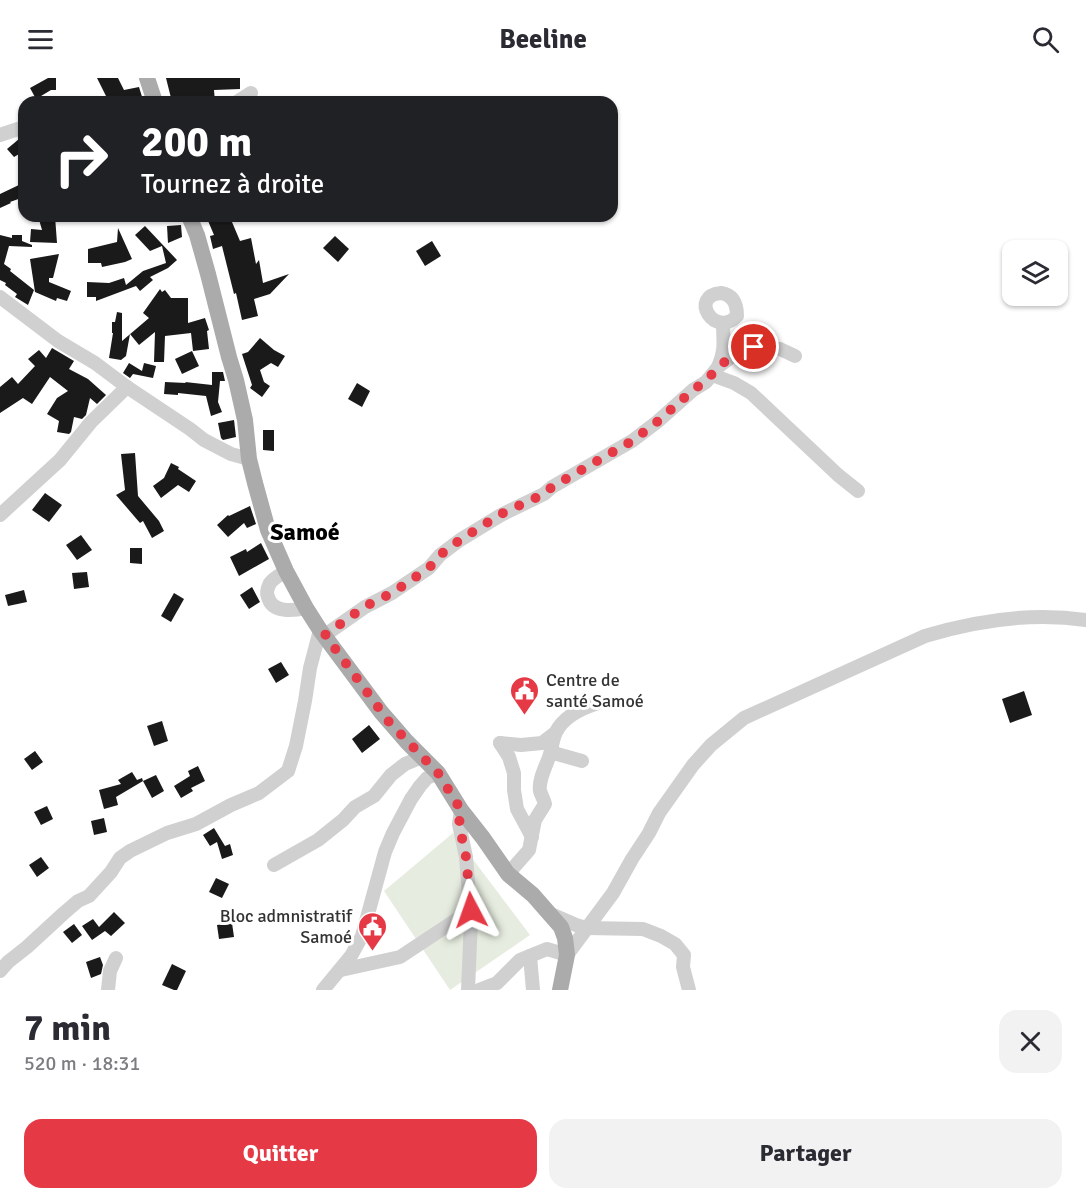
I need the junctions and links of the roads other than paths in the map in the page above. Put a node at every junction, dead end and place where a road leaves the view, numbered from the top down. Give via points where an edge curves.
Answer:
1 (147, 78) edge
2 (251, 93) dead end
3 (152, 96) edge
4 (246, 96) edge
5 (18, 129) edge
6 (0, 135) edge
7 (191, 222) edge
8 (0, 297) edge
9 (723, 323) dead end
10 (795, 356) dead end
11 (715, 371) junction
12 (127, 387) junction
13 (249, 459) junction
14 (858, 491) dead end
15 (0, 515) edge
16 (286, 571) junction
17 (306, 608) junction
18 (1086, 621) edge
19 (323, 633) junction
20 (598, 703) dead end
21 (555, 733) junction
22 (551, 750) junction
23 (422, 757) junction
24 (582, 761) dead end
25 (438, 773) junction
26 (461, 810) junction
27 (532, 837) junction
28 (274, 865) dead end
29 (508, 874) junction
30 (471, 910) junction
31 (553, 915) junction
32 (586, 928) junction
33 (567, 955) junction
34 (530, 956) junction
35 (116, 958) dead end
36 (342, 970) junction
37 (0, 971) edge
38 (108, 990) edge
39 (323, 990) edge
40 (468, 990) edge
41 (479, 990) edge
42 (533, 990) edge
43 (560, 990) edge
44 (689, 990) edge

1 - 3 main road
2 - 4 street
5 - 6 street
7 - 13 main road via 236,380
8 - 12 street
9 - 11 street via 723,354
10 - 11 street via 780,349 754,347 731,357
11 - 14 street via 751,393
11 - 19 street via 632,441 544,494 501,514 460,540 429,568 392,593
12 - 13 street via 204,440
12 - 15 street via 60,460
13 - 16 main road via 268,530
16 - 17 main road
16 - 17 street via 270,583 268,598 281,609
17 - 19 main road
18 - 32 street via 1014,617 952,628 925,636 744,718 693,765 659,813 603,908
19 - 23 main road via 389,722
19 - 37 street via 310,668 288,771 259,793 130,851 89,896 78,901
20 - 21 street via 573,714
21 - 22 street
21 - 27 street via 542,743 500,743 514,773 517,808
22 - 24 street
22 - 27 street via 540,784 545,804 535,820
23 - 25 main road
23 - 28 street via 405,764 318,840
25 - 26 main road
25 - 36 street via 420,786 393,833 362,936
26 - 29 main road
26 - 30 street via 459,824
27 - 29 street via 529,850
29 - 31 main road
30 - 36 street via 400,957
30 - 40 street
31 - 32 street
31 - 33 main road via 565,938
32 - 33 street
32 - 44 street via 643,929 675,944 684,955
33 - 34 street via 547,950
33 - 43 main road
34 - 41 street via 520,960 497,983
34 - 42 street
35 - 38 street
36 - 39 street

